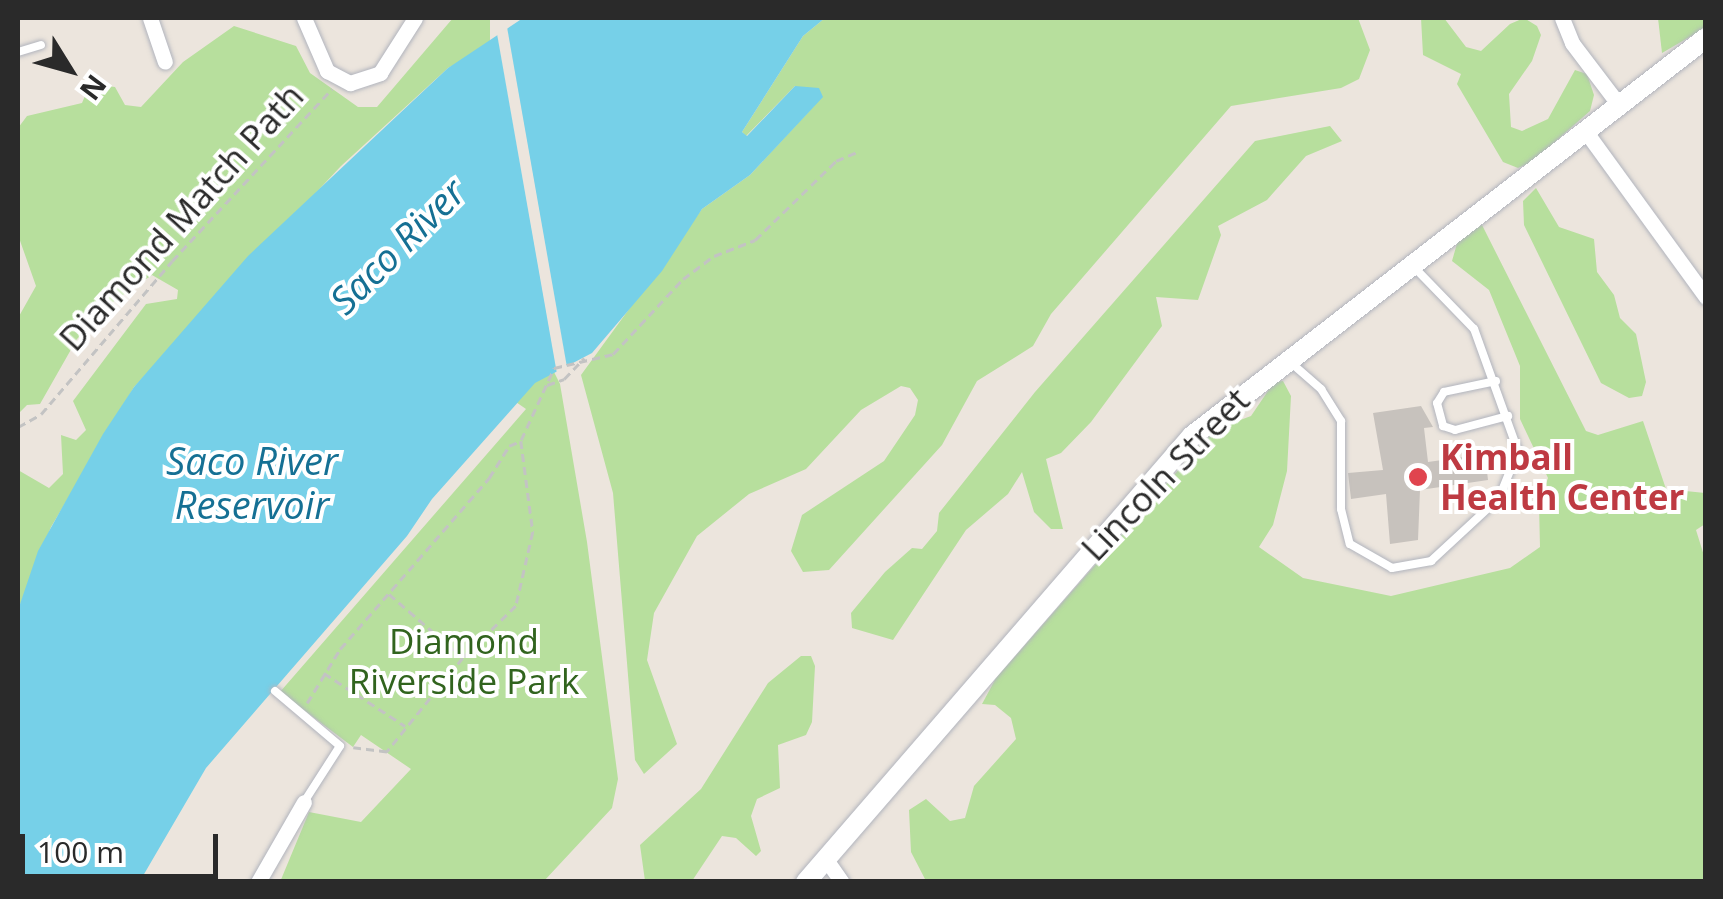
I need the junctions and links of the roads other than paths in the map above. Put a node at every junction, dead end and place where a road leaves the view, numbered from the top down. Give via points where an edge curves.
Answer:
1 (150, 18) edge
2 (304, 18) edge
3 (415, 18) edge
4 (1547, 18) edge
5 (1561, 18) edge
6 (1706, 38) edge
7 (41, 45) dead end
8 (18, 52) edge
9 (165, 62) dead end
10 (1619, 105) junction
11 (1586, 132) junction
12 (1411, 264) junction
13 (1706, 297) edge
14 (1286, 358) junction
15 (1496, 381) junction
16 (1508, 416) junction
17 (275, 690) dead end
18 (304, 802) joint
19 (825, 858) junction
20 (258, 882) edge
21 (806, 882) edge
22 (842, 882) edge

1 - 9 street
2 - 3 street via 319,59 338,81 380,73
4 - 5 street
5 - 10 street
6 - 10 street, Lincoln Street
7 - 8 lane
10 - 11 street, Lincoln Street
11 - 12 street, Lincoln Street
11 - 13 street
12 - 14 street, Lincoln Street
12 - 15 lane via 1464,315
14 - 16 lane via 1321,389 1341,420 1347,538 1365,557 1392,568 1431,560 1499,498 1518,450
14 - 19 street, Lincoln Street via 1192,436 1129,502
15 - 16 lane
15 - 16 lane via 1444,392 1437,403 1442,426 1454,430
17 - 18 lane via 340,746
18 - 20 street
19 - 21 street, Lincoln Street
19 - 22 street

